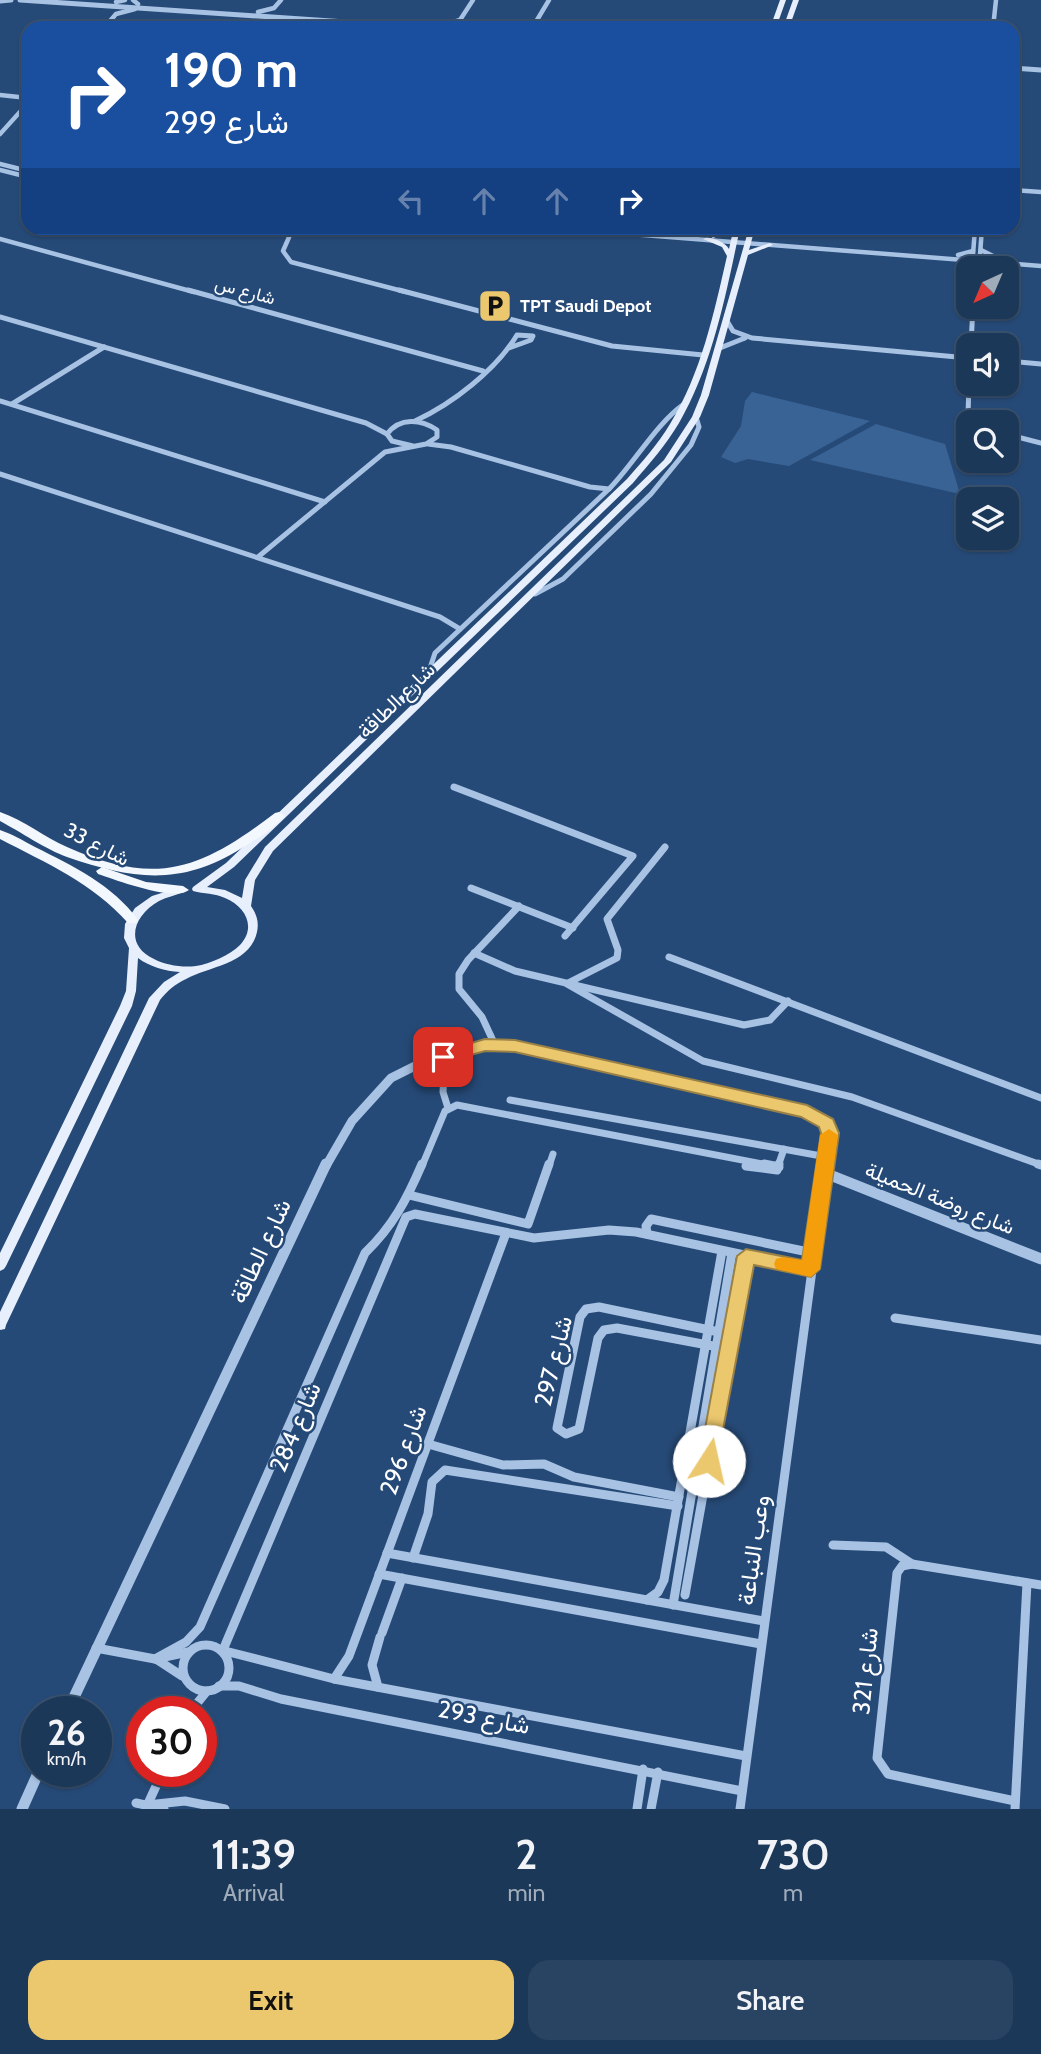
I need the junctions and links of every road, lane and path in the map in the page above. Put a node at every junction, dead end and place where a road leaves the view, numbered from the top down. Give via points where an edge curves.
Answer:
1 (12, 0) edge
2 (20, 0) edge
3 (89, 0) edge
4 (125, 0) edge
5 (281, 0) edge
6 (473, 0) edge
7 (549, 0) edge
8 (783, 0) edge
9 (796, 0) edge
10 (996, 0) edge
11 (0, 1) edge
12 (116, 2) junction
13 (58, 3) junction
14 (137, 4) edge
15 (107, 6) junction
16 (274, 8) junction
17 (117, 14) junction
18 (257, 14) junction
19 (282, 15) junction
20 (337, 17) junction
21 (460, 20) joint
22 (110, 21) edge
23 (259, 21) edge
24 (270, 21) edge
25 (352, 21) edge
26 (398, 21) edge
27 (456, 21) edge
28 (538, 21) edge
29 (776, 21) edge
30 (788, 21) edge
31 (994, 21) edge
32 (1020, 66) edge
33 (1041, 67) edge
34 (0, 94) edge
35 (21, 97) edge
36 (21, 97) edge
37 (21, 108) edge
38 (21, 115) edge
39 (13, 121) junction
40 (0, 134) edge
41 (0, 166) edge
42 (21, 170) edge
43 (21, 174) edge
44 (1020, 192) edge
45 (1041, 194) edge
46 (290, 235) edge
47 (671, 235) edge
48 (682, 235) edge
49 (718, 235) edge
50 (739, 235) edge
51 (741, 235) edge
52 (746, 235) edge
53 (759, 235) edge
54 (974, 235) edge
55 (982, 235) edge
56 (710, 238) junction
57 (0, 239) edge
58 (741, 240) junction
59 (770, 243) junction
60 (981, 250) junction
61 (745, 254) junction
62 (730, 255) junction
63 (960, 256) edge
64 (972, 256) edge
65 (981, 256) edge
66 (991, 256) edge
67 (956, 259) edge
68 (1019, 262) edge
69 (1041, 264) edge
70 (735, 291) junction
71 (0, 317) edge
72 (727, 321) junction
73 (752, 338) junction
74 (104, 347) junction
75 (509, 348) junction
76 (720, 348) junction
77 (702, 355) junction
78 (956, 357) edge
79 (1019, 362) edge
80 (1041, 364) edge
81 (483, 371) junction
82 (0, 401) edge
83 (12, 404) junction
84 (684, 404) junction
85 (434, 411) junction
86 (413, 421) junction
87 (366, 423) junction
88 (398, 424) junction
89 (433, 426) junction
90 (388, 436) junction
91 (437, 437) junction
92 (1019, 437) edge
93 (1041, 443) edge
94 (426, 444) junction
95 (412, 446) junction
96 (451, 447) junction
97 (385, 452) junction
98 (0, 474) edge
99 (590, 487) junction
100 (610, 488) junction
101 (602, 496) junction
102 (325, 502) junction
103 (258, 557) junction
104 (440, 617) junction
105 (471, 620) junction
106 (460, 629) junction
107 (429, 672) junction
108 (454, 787) dead end
109 (0, 816) edge
110 (279, 816) junction
111 (0, 834) edge
112 (665, 848) dead end
113 (64, 850) junction
114 (471, 888) dead end
115 (197, 889) junction
116 (183, 890) junction
117 (246, 906) junction
118 (519, 906) junction
119 (132, 920) junction
120 (573, 928) junction
121 (565, 936) dead end
122 (133, 950) junction
123 (474, 953) junction
124 (669, 957) dead end
125 (195, 970) junction
126 (567, 984) junction
127 (788, 1001) junction
128 (495, 1045) junction
129 (443, 1074) dead end
130 (1041, 1098) edge
131 (510, 1100) dead end
132 (448, 1108) junction
133 (784, 1149) junction
134 (553, 1154) dead end
135 (827, 1157) junction
136 (1041, 1165) edge
137 (746, 1166) dead end
138 (779, 1167) junction
139 (825, 1172) junction
140 (409, 1195) junction
141 (506, 1233) junction
142 (647, 1234) junction
143 (727, 1252) junction
144 (813, 1253) junction
145 (746, 1256) junction
146 (1041, 1259) edge
147 (0, 1266) edge
148 (811, 1269) junction
149 (723, 1314) junction
150 (735, 1316) junction
151 (895, 1318) dead end
152 (0, 1325) edge
153 (709, 1329) junction
154 (719, 1332) junction
155 (1041, 1340) edge
156 (706, 1345) junction
157 (717, 1347) junction
158 (729, 1349) junction
159 (701, 1408) junction
160 (718, 1411) junction
161 (428, 1444) junction
162 (683, 1479) junction
163 (694, 1481) junction
164 (679, 1502) junction
165 (690, 1535) junction
166 (833, 1545) dead end
167 (387, 1553) junction
168 (413, 1558) junction
169 (912, 1564) junction
170 (379, 1574) junction
171 (402, 1578) junction
172 (1027, 1583) junction
173 (1041, 1586) edge
174 (685, 1595) dead end
175 (646, 1600) junction
176 (673, 1605) junction
177 (764, 1621) junction
178 (761, 1644) junction
179 (96, 1648) junction
180 (194, 1650) junction
181 (224, 1650) junction
182 (155, 1658) junction
183 (182, 1676) junction
184 (334, 1679) junction
185 (219, 1686) junction
186 (378, 1687) junction
187 (207, 1690) junction
188 (74, 1696) edge
189 (202, 1696) edge
190 (746, 1756) junction
191 (643, 1769) junction
192 (658, 1772) junction
193 (32, 1787) edge
194 (155, 1787) edge
195 (742, 1791) junction
196 (1015, 1805) edge
197 (145, 1807) edge
198 (22, 1809) edge
199 (164, 1809) edge
200 (225, 1809) edge
201 (637, 1809) edge
202 (651, 1809) edge
203 (740, 1809) edge

1 - 11 street
2 - 13 street
3 - 12 street
4 - 12 street
5 - 16 street
6 - 21 street
7 - 28 street
8 - 29 main road
9 - 30 main road
10 - 31 street
12 - 14 street
13 - 14 street
13 - 15 street
14 - 15 street
14 - 17 street
14 - 18 street
15 - 17 street
16 - 18 street
16 - 19 street
17 - 22 street
18 - 19 street
18 - 20 street
18 - 23 street
19 - 20 street
19 - 24 street
19 - 25 street
20 - 26 street
21 - 27 street
32 - 33 street
34 - 35 street
34 - 36 street
37 - 39 street
38 - 39 street
39 - 40 street
41 - 42 street
41 - 43 street
44 - 45 street
46 - 77 street via 283,251 291,262 612,346
47 - 56 street
48 - 56 street
49 - 56 main road
50 - 58 main road, شارع الطاقة
51 - 58 main road
52 - 58 main road, شارع الطاقة
53 - 59 main road
54 - 64 street
55 - 60 street
56 - 58 street
56 - 62 main road
57 - 81 street, شارع س
58 - 59 street
58 - 61 main road, شارع الطاقة
58 - 62 main road, شارع الطاقة
58 - 70 main road
59 - 61 main road
59 - 63 street
59 - 67 street
60 - 65 street
60 - 66 street
61 - 70 main road, شارع الطاقة
62 - 77 main road, شارع الطاقة
68 - 69 street
70 - 72 main road, شارع الطاقة
71 - 74 street
72 - 73 street via 733,331
72 - 76 main road, شارع الطاقة
73 - 76 street
73 - 78 street
74 - 83 street
74 - 87 street
75 - 75 street via 531,340 533,336 518,334
75 - 81 street
76 - 117 main road, شارع الطاقة via 696,417 667,462 269,849 250,880
77 - 84 main road, شارع الطاقة
79 - 80 street
81 - 85 street
82 - 83 street
83 - 102 street
84 - 100 street, شارع الطاقة via 670,414
84 - 107 main road, شارع الطاقة via 630,481
85 - 86 street
85 - 89 street
86 - 88 street
86 - 89 street
87 - 88 street
87 - 90 street
88 - 90 street
89 - 91 street
90 - 95 street via 397,444
90 - 97 street
91 - 94 street
91 - 96 street
92 - 93 street
94 - 95 street
94 - 96 street
95 - 97 street
96 - 99 street
97 - 102 street
98 - 103 street
99 - 100 street
99 - 101 street
100 - 101 street, شارع الطاقة
101 - 105 street, شارع الطاقة
102 - 103 street
103 - 104 street
104 - 105 street
104 - 106 street
105 - 106 street, شارع الطاقة
106 - 107 street, شارع الطاقة via 435,653
107 - 110 main road, شارع الطاقة
108 - 120 street via 633,856
109 - 113 highway, شارع 33
110 - 113 highway via 226,856 183,870 130,871
110 - 115 main road, شارع الطاقة via 230,865
111 - 119 highway, شارع 33 via 95,885
112 - 126 street via 607,919 617,958
113 - 116 highway, شارع 33 via 121,879
114 - 118 street
115 - 116 main road
115 - 117 main road via 230,895
116 - 119 main road via 146,904
117 - 125 main road via 254,925 247,945 225,961
118 - 120 street
118 - 123 street
119 - 122 main road via 128,935
120 - 121 street
122 - 125 main road via 152,964
122 - 147 main road via 126,1006
123 - 126 street via 509,970
123 - 128 street via 458,974 459,989 482,1017
124 - 127 street
125 - 152 main road via 162,989 149,1007
126 - 127 street via 750,1026 773,1020
126 - 136 street via 703,1061 852,1097
127 - 130 street
128 - 135 street, شارع الطاقة via 813,1113 829,1128
128 - 179 street, شارع الطاقة via 401,1072 385,1084 341,1137
129 - 132 street
131 - 133 street
132 - 138 street via 467,1105
132 - 140 street
133 - 135 street
133 - 138 street
134 - 140 street via 528,1224
135 - 139 street
137 - 138 street via 773,1171
139 - 144 street, وعب النباعة
139 - 146 street, شارع روضة الحميلة
140 - 182 street via 389,1230 365,1253 200,1627 186,1642
141 - 142 street via 542,1238 609,1230
141 - 161 street, شارع 296
141 - 181 street, شارع 284 via 415,1214 404,1219
142 - 143 street
142 - 144 street via 650,1219
143 - 145 street
143 - 149 street
143 - 153 street
144 - 148 street, وعب النباعة
145 - 148 street
145 - 150 street
148 - 177 street, وعب النباعة
149 - 150 street
149 - 154 street
150 - 158 street
151 - 155 street
153 - 154 street, شارع 297
153 - 156 street
153 - 156 street, شارع 297 via 599,1307 586,1309 580,1317 557,1427 569,1434 579,1429 598,1338 604,1329
154 - 157 street
156 - 157 street, شارع 297
156 - 159 street
157 - 158 street, شارع 297
157 - 159 street
158 - 160 street
159 - 160 street
159 - 162 street
159 - 163 street
160 - 165 street
161 - 164 street via 503,1465 544,1464 574,1477
161 - 167 street, شارع 296
162 - 163 street
162 - 164 street
163 - 165 street
164 - 168 street via 445,1470 432,1482 428,1514
164 - 175 street via 663,1584
165 - 174 street
165 - 176 street
166 - 169 street via 888,1549
167 - 168 street
167 - 170 street, شارع 296
168 - 175 street
169 - 172 street
169 - 196 street, شارع 321 via 897,1573 877,1758 881,1768 888,1774
170 - 171 street
170 - 184 street, شارع 296 via 346,1662
171 - 178 street
171 - 186 street via 372,1665
172 - 173 street
172 - 196 street
175 - 176 street
176 - 177 street
177 - 178 street, وعب النباعة
178 - 190 street, وعب النباعة
179 - 182 street
179 - 188 street, شارع الطاقة
180 - 181 street via 210,1646
180 - 182 street
180 - 183 street via 182,1664
181 - 184 street, شارع 293
181 - 185 street via 231,1669
182 - 183 street
183 - 187 street via 191,1687
184 - 186 street, شارع 293
185 - 187 street
185 - 191 street, شارع 293 via 239,1686 281,1699
186 - 190 street, شارع 293
187 - 189 street
190 - 195 street, وعب النباعة
191 - 192 street, شارع 293
191 - 201 street
192 - 195 street, شارع 293
192 - 202 street
193 - 198 street
194 - 197 street
195 - 203 street, وعب النباعة
197 - 199 street
197 - 200 street via 185,1801

